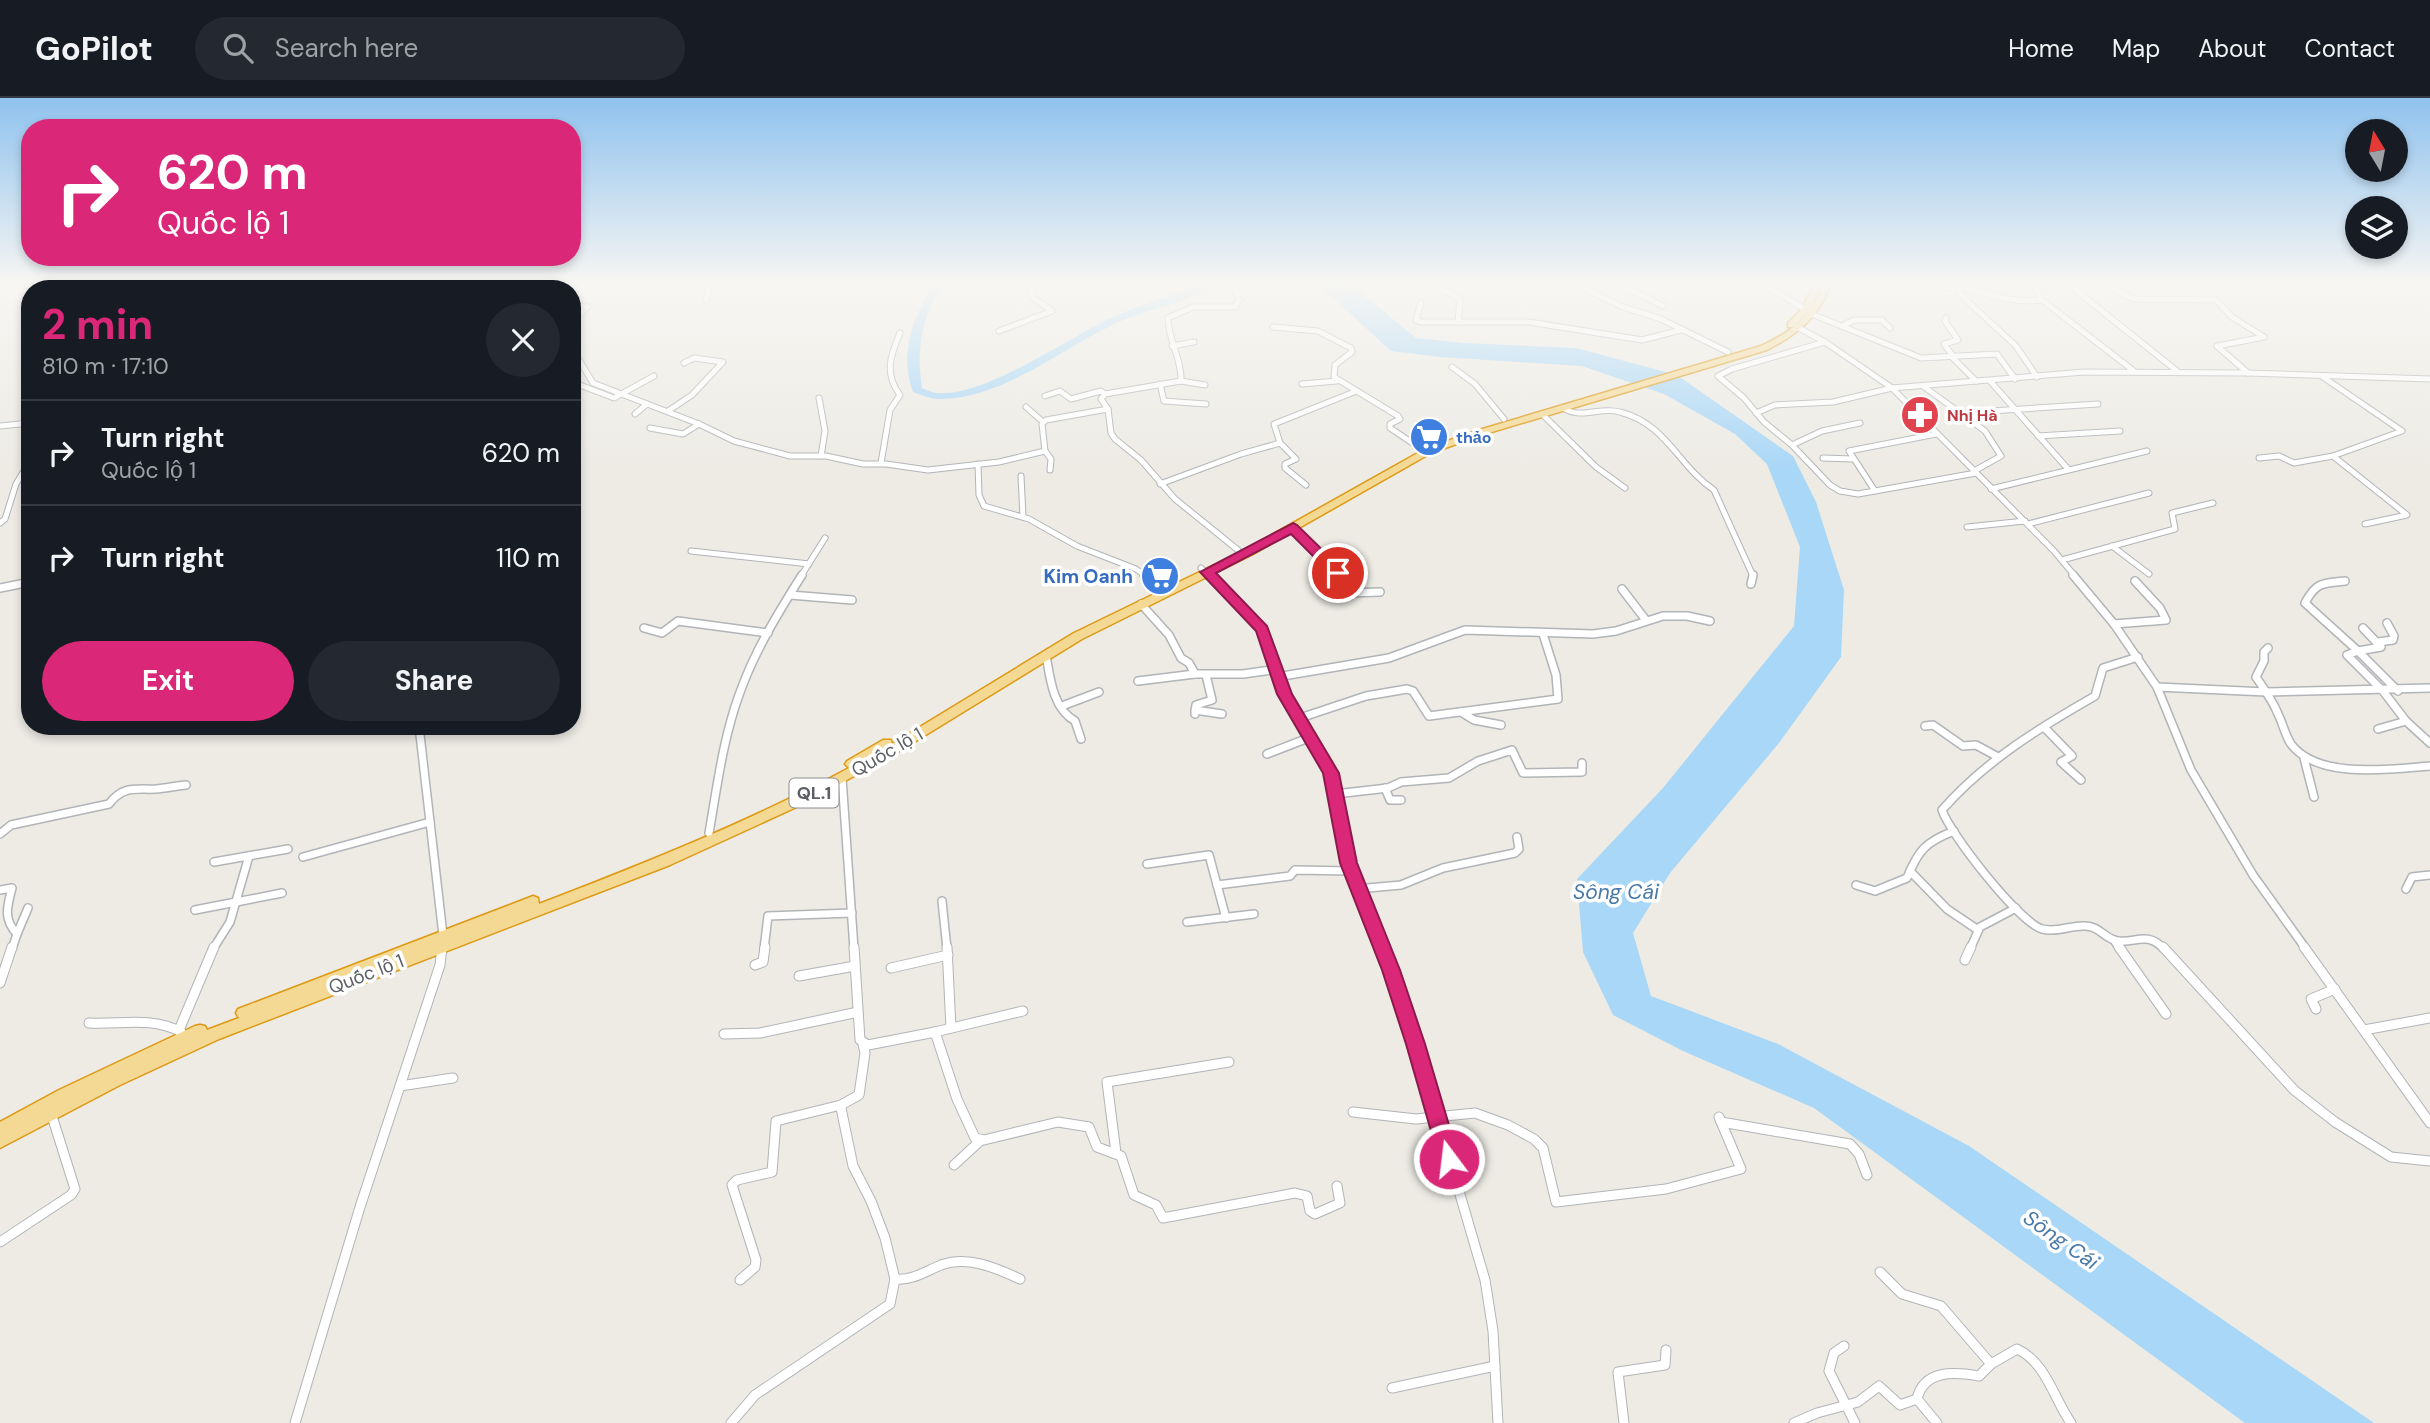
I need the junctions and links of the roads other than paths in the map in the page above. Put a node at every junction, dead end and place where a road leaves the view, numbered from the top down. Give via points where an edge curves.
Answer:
1 (894, 346) edge
2 (1172, 346) edge
3 (1347, 346) edge
4 (1707, 346) edge
5 (1752, 346) edge
6 (1767, 346) joint
7 (1812, 346) edge
8 (1831, 346) edge
9 (1892, 346) edge
10 (1945, 346) edge
11 (2015, 346) edge
12 (2102, 346) edge
13 (2145, 346) edge
14 (2218, 346) edge
15 (1780, 355) junction
16 (1723, 356) junction
17 (1740, 356) junction
18 (1953, 356) junction
19 (684, 363) dead end
20 (581, 364) edge
21 (1753, 364) junction
22 (1452, 367) dead end
23 (2134, 371) junction
24 (2178, 372) junction
25 (2248, 373) junction
26 (654, 376) dead end
27 (2323, 376) junction
28 (2036, 377) junction
29 (2015, 379) junction
30 (2429, 380) edge
31 (1181, 381) junction
32 (1337, 381) junction
33 (1976, 381) junction
34 (1990, 381) junction
35 (1160, 384) junction
36 (1302, 384) dead end
37 (581, 385) edge
38 (1205, 386) dead end
39 (1923, 386) junction
40 (1892, 388) junction
41 (1354, 392) junction
42 (1598, 393) junction
43 (1105, 394) junction
44 (620, 396) junction
45 (1045, 396) dead end
46 (819, 398) dead end
47 (1206, 404) dead end
48 (2098, 404) dead end
49 (646, 405) junction
50 (1026, 407) dead end
51 (1563, 408) junction
52 (1108, 409) junction
53 (2014, 409) junction
54 (668, 411) junction
55 (1756, 413) junction
56 (1959, 413) junction
57 (635, 414) dead end
58 (1542, 414) junction
59 (1504, 419) junction
60 (1043, 422) junction
61 (1860, 423) dead end
62 (21, 424) edge
63 (699, 424) junction
64 (0, 426) edge
65 (650, 428) dead end
66 (2120, 431) dead end
67 (1937, 434) junction
68 (2038, 436) junction
69 (1280, 443) junction
70 (1792, 445) junction
71 (1420, 448) junction
72 (1045, 451) junction
73 (2147, 452) dead end
74 (821, 456) junction
75 (2333, 456) junction
76 (1823, 458) dead end
77 (2259, 458) dead end
78 (1853, 459) junction
79 (881, 463) junction
80 (978, 464) junction
81 (2068, 469) junction
82 (1050, 470) dead end
83 (1975, 472) junction
84 (21, 476) edge
85 (1021, 476) dead end
86 (1160, 484) junction
87 (1306, 485) dead end
88 (1625, 488) dead end
89 (1990, 489) junction
90 (1874, 491) junction
91 (2149, 493) dead end
92 (2213, 503) dead end
93 (1023, 517) junction
94 (2027, 522) junction
95 (0, 523) edge
96 (2365, 524) dead end
97 (1967, 527) dead end
98 (1293, 528) junction
99 (825, 538) dead end
100 (2112, 546) junction
101 (1238, 550) junction
102 (691, 551) dead end
103 (2062, 560) junction
104 (809, 564) junction
105 (1204, 570) junction
106 (2149, 573) dead end
107 (2135, 581) dead end
108 (2345, 581) dead end
109 (21, 584) edge
110 (1751, 584) dead end
111 (1160, 587) junction
112 (0, 588) edge
113 (1622, 589) dead end
114 (1380, 592) dead end
115 (790, 595) junction
116 (852, 600) dead end
117 (1141, 604) junction
118 (1645, 619) junction
119 (1710, 621) dead end
120 (2388, 623) dead end
121 (2114, 625) junction
122 (644, 628) dead end
123 (2363, 628) dead end
124 (768, 633) junction
125 (1542, 634) junction
126 (2378, 642) junction
127 (2268, 648) dead end
128 (2358, 651) junction
129 (1046, 654) junction
130 (2138, 657) junction
131 (1278, 673) junction
132 (1195, 674) junction
133 (1206, 675) junction
134 (1138, 681) dead end
135 (2157, 687) junction
136 (2430, 688) edge
137 (2383, 691) junction
138 (2398, 691) junction
139 (1099, 692) dead end
140 (2266, 692) junction
141 (1062, 706) junction
142 (1461, 712) junction
143 (1223, 714) dead end
144 (1297, 719) junction
145 (2406, 722) junction
146 (1501, 725) dead end
147 (1925, 726) dead end
148 (2044, 727) junction
149 (2378, 729) dead end
150 (420, 735) edge
151 (1311, 737) junction
152 (1081, 739) dead end
153 (2430, 743) edge
154 (1267, 754) dead end
155 (1997, 757) junction
156 (2304, 758) junction
157 (1582, 763) dead end
158 (2430, 766) edge
159 (842, 778) junction
160 (2081, 780) dead end
161 (186, 785) dead end
162 (1385, 789) junction
163 (1335, 793) junction
164 (2314, 797) dead end
165 (1401, 800) dead end
166 (430, 822) junction
167 (1954, 831) junction
168 (709, 833) junction
169 (0, 834) edge
170 (1517, 836) dead end
171 (288, 849) dead end
172 (249, 856) junction
173 (303, 858) dead end
174 (214, 862) dead end
175 (1147, 864) dead end
176 (1350, 871) junction
177 (1910, 871) junction
178 (2430, 875) edge
179 (1217, 885) junction
180 (1856, 885) dead end
181 (1357, 889) junction
182 (2406, 889) dead end
183 (0, 890) edge
184 (282, 893) dead end
185 (942, 901) dead end
186 (236, 902) junction
187 (28, 908) dead end
188 (2016, 908) junction
189 (195, 910) dead end
190 (852, 913) junction
191 (1254, 915) dead end
192 (1226, 918) junction
193 (1187, 922) dead end
194 (1978, 930) junction
195 (17, 934) junction
196 (442, 940) junction
197 (2114, 940) junction
198 (948, 956) junction
199 (1965, 960) dead end
200 (755, 965) dead end
201 (855, 965) junction
202 (891, 968) dead end
203 (799, 976) dead end
204 (0, 983) edge
205 (2334, 989) junction
206 (2316, 1009) dead end
207 (1023, 1011) dead end
208 (858, 1012) junction
209 (2166, 1014) dead end
210 (2430, 1018) edge
211 (89, 1023) dead end
212 (951, 1028) junction
213 (2364, 1030) junction
214 (935, 1032) junction
215 (183, 1033) junction
216 (724, 1034) dead end
217 (863, 1044) junction
218 (1228, 1062) dead end
219 (453, 1078) dead end
220 (400, 1086) junction
221 (841, 1105) junction
222 (1353, 1112) dead end
223 (51, 1113) junction
224 (1438, 1118) junction
225 (2430, 1123) edge
226 (0, 1130) edge
227 (0, 1140) edge
228 (980, 1140) junction
229 (1116, 1153) junction
230 (2430, 1161) edge
231 (954, 1165) dead end
232 (1867, 1175) dead end
233 (1337, 1186) dead end
234 (0, 1242) edge
235 (1880, 1272) dead end
236 (895, 1279) junction
237 (1020, 1279) dead end
238 (740, 1280) dead end
239 (1844, 1346) dead end
240 (1666, 1350) dead end
241 (1991, 1364) junction
242 (1494, 1366) junction
243 (1392, 1388) dead end
244 (1917, 1399) junction
245 (1847, 1405) junction
246 (295, 1423) edge
247 (732, 1423) edge
248 (1497, 1423) edge
249 (1624, 1423) edge
250 (1794, 1423) edge
251 (1855, 1423) edge
252 (1937, 1423) edge
253 (2071, 1423) edge

1 - 79 street via 889,359 892,384 900,395 890,410
2 - 31 street via 1180,359
3 - 32 street via 1352,352 1335,365 1332,374
4 - 16 street
5 - 16 highway, QL.1
6 - 15 street
6 - 17 highway, QL.1
7 - 15 street
8 - 40 street
9 - 18 street via 1917,357
10 - 18 street
11 - 28 street
12 - 23 street
13 - 24 street
14 - 25 street
15 - 21 street
16 - 17 highway, QL.1
16 - 42 highway, QL.1
17 - 21 street
18 - 29 street via 1997,354
18 - 33 street
19 - 54 street via 694,358 723,362 692,395
20 - 44 street via 590,381
21 - 55 street via 1718,376
22 - 59 street via 1485,392
23 - 24 street
23 - 28 street
24 - 25 street
25 - 27 street
26 - 44 street
27 - 30 street
27 - 75 street via 2402,431
28 - 29 street
29 - 34 street
31 - 35 street
31 - 38 street
32 - 36 street
32 - 41 street
33 - 34 street
33 - 39 street
34 - 53 street
35 - 43 street
35 - 47 street via 1164,401
37 - 44 street
39 - 40 street
39 - 56 street
40 - 55 street via 1833,402 1775,405
40 - 67 street
41 - 69 street via 1275,422
41 - 71 street via 1398,416 1390,428
42 - 51 highway, Quốc lộ 1 / QL.1
42 - 59 highway, Quốc lộ 1 / QL.1
43 - 45 street via 1070,398 1060,391
43 - 52 street via 1101,399
44 - 49 street
46 - 74 street via 825,430
48 - 53 street
49 - 54 street
49 - 57 street
50 - 60 street
51 - 58 highway, Quốc lộ 1 / QL.1
51 - 110 street via 1574,415 1619,411 1661,433 1702,482 1714,489 1750,566
52 - 60 street
52 - 86 street via 1113,437 1141,460
53 - 56 street
53 - 68 street
54 - 63 street
55 - 70 street
56 - 83 street via 1985,431 2001,456
58 - 88 street via 1596,467
58 - 98 highway, Quốc lộ 1 / QL.1 via 1428,451
59 - 71 highway, Quốc lộ 1 / QL.1
60 - 72 street
61 - 70 street via 1822,431
62 - 64 street
63 - 65 street via 683,434
63 - 74 street via 734,441 790,456
66 - 68 street
67 - 78 street via 1849,451
67 - 83 street
68 - 81 street
69 - 86 street
69 - 87 street via 1296,459 1285,468
70 - 90 street via 1835,488 1858,494
71 - 101 highway, Quốc lộ 1 / QL.1
72 - 80 street
72 - 82 street via 1051,459
73 - 81 street
74 - 79 street
75 - 77 street via 2294,463 2279,456
75 - 96 street via 2407,515
76 - 78 street
78 - 90 street
79 - 80 street via 923,470
80 - 93 street via 978,495 984,506
81 - 89 street
83 - 89 street
83 - 90 street
84 - 95 street
85 - 93 street
86 - 101 street
89 - 94 street
91 - 94 street
92 - 100 street via 2172,513 2175,528
93 - 111 street via 1077,546 1136,569
94 - 97 street
94 - 103 street
98 - 105 highway, Quốc lộ 1 / QL.1
98 - 114 street via 1338,573 1348,593
99 - 104 street
100 - 103 street
100 - 106 street
101 - 105 highway, Quốc lộ 1 / QL.1
102 - 104 street
103 - 121 street
104 - 115 street
105 - 111 highway, Quốc lộ 1 / QL.1
105 - 117 highway, Quốc lộ 1 / QL.1
105 - 131 street via 1262,629
107 - 121 street via 2165,620
108 - 128 street via 2313,588 2305,603
109 - 112 street
111 - 168 highway, Quốc lộ 1 / QL.1 via 1071,632 829,776
113 - 118 street
115 - 116 street
115 - 124 street
117 - 129 highway, Quốc lộ 1 / QL.1
117 - 132 street
118 - 119 street via 1685,615
118 - 125 street via 1612,632
120 - 126 street via 2394,639
121 - 130 street
122 - 124 street via 662,633 678,621
123 - 126 street
124 - 168 street via 738,700
125 - 131 street via 1465,630 1377,662
125 - 142 street via 1556,675 1558,699
126 - 128 street via 2381,647
127 - 140 street via 2263,652 2263,666 2255,674
128 - 137 street via 2347,656
128 - 138 street
129 - 141 street via 1052,692
129 - 159 highway, Quốc lộ 1 / QL.1
130 - 135 street
130 - 148 street via 2103,667 2095,696
131 - 133 street
131 - 144 street
132 - 133 street
132 - 134 street
133 - 143 street via 1212,701 1196,705 1195,712
135 - 140 street
135 - 205 street via 2191,769 2253,875
136 - 138 street
137 - 138 street
137 - 140 street
137 - 145 street
139 - 141 street
140 - 156 street via 2291,744
141 - 152 street via 1064,715 1075,721
142 - 144 street via 1428,716 1413,691 1407,689 1366,696
142 - 146 street via 1474,720
144 - 151 street
145 - 149 street
145 - 153 street
147 - 155 street via 1933,725 1963,746 1976,745
148 - 155 street
148 - 160 street via 2070,752 2070,758 2061,762
150 - 166 street
151 - 154 street
151 - 163 street via 1328,767
155 - 167 street via 1942,810
156 - 158 street via 2352,768
156 - 164 street
157 - 162 street via 1582,772 1523,773 1512,750 1478,761 1449,778 1401,782
159 - 190 street
159 - 196 highway, Quốc lộ 1 / QL.1 via 678,855
161 - 169 street via 131,788 117,793 108,804 10,825
162 - 163 street
162 - 165 street via 1390,800
163 - 176 street
166 - 173 street
166 - 196 street
167 - 177 street via 1922,850
167 - 188 street
168 - 196 highway, Quốc lộ 1 / QL.1
170 - 181 street via 1519,849 1515,853 1443,868 1401,885
171 - 172 street
172 - 174 street
172 - 186 street
175 - 179 street via 1209,855
176 - 179 street via 1295,870 1290,876
176 - 181 street
177 - 180 street via 1907,878 1875,891
177 - 194 street via 1947,909
178 - 182 street via 2413,877
179 - 192 street
181 - 224 street via 1387,958
183 - 195 street via 12,888 3,919
184 - 186 street
185 - 198 street
186 - 189 street
186 - 215 street via 227,929 209,955
187 - 195 street
188 - 194 street
188 - 197 street via 2038,928 2059,930 2088,924
190 - 200 street via 768,916 763,962
190 - 201 street
191 - 192 street
192 - 193 street
194 - 199 street
195 - 204 street
196 - 215 highway, Quốc lộ 1 / QL.1
196 - 220 street via 439,972
196 - 223 highway, Quốc lộ 1 / QL.1 via 214,1034
197 - 209 street
197 - 230 street via 2158,942 2294,1090 2316,1108 2391,1157
198 - 202 street
198 - 212 street
201 - 203 street
201 - 208 street
205 - 206 street via 2311,999
205 - 213 street
207 - 212 street
208 - 216 street via 760,1033
208 - 217 street
210 - 213 street
211 - 215 street via 161,1022
212 - 214 street
213 - 225 street
214 - 217 street
214 - 228 street via 970,1128
215 - 226 highway, Quốc lộ 1 / QL.1
217 - 221 street via 859,1095
218 - 229 street via 1107,1082
219 - 220 street
220 - 246 street
221 - 236 street via 853,1166 885,1237
221 - 238 street via 776,1121 772,1171 732,1185 756,1260 754,1269
222 - 224 street via 1373,1117
223 - 227 highway, Quốc lộ 1 / QL.1
223 - 234 street via 73,1192
224 - 232 street via 1478,1114 1537,1140 1556,1202 1666,1189 1741,1169 1720,1119 1850,1144
224 - 242 street via 1487,1290
228 - 229 street via 1050,1123 1083,1124 1092,1130 1097,1147
228 - 231 street
229 - 233 street via 1123,1158 1134,1195 1156,1205 1163,1217 1295,1193 1307,1196 1315,1214 1340,1203
235 - 241 street via 1902,1294 1941,1306
236 - 237 street via 965,1261
236 - 247 street via 890,1304 755,1395
239 - 245 street via 1835,1353 1829,1371
240 - 249 street via 1665,1366 1618,1372
241 - 244 street via 1979,1376 1956,1372 1926,1381
241 - 253 street via 2017,1349 2024,1351 2045,1376
242 - 243 street
242 - 248 street
244 - 245 street via 1900,1405 1881,1385
244 - 252 street
245 - 250 street
245 - 251 street

